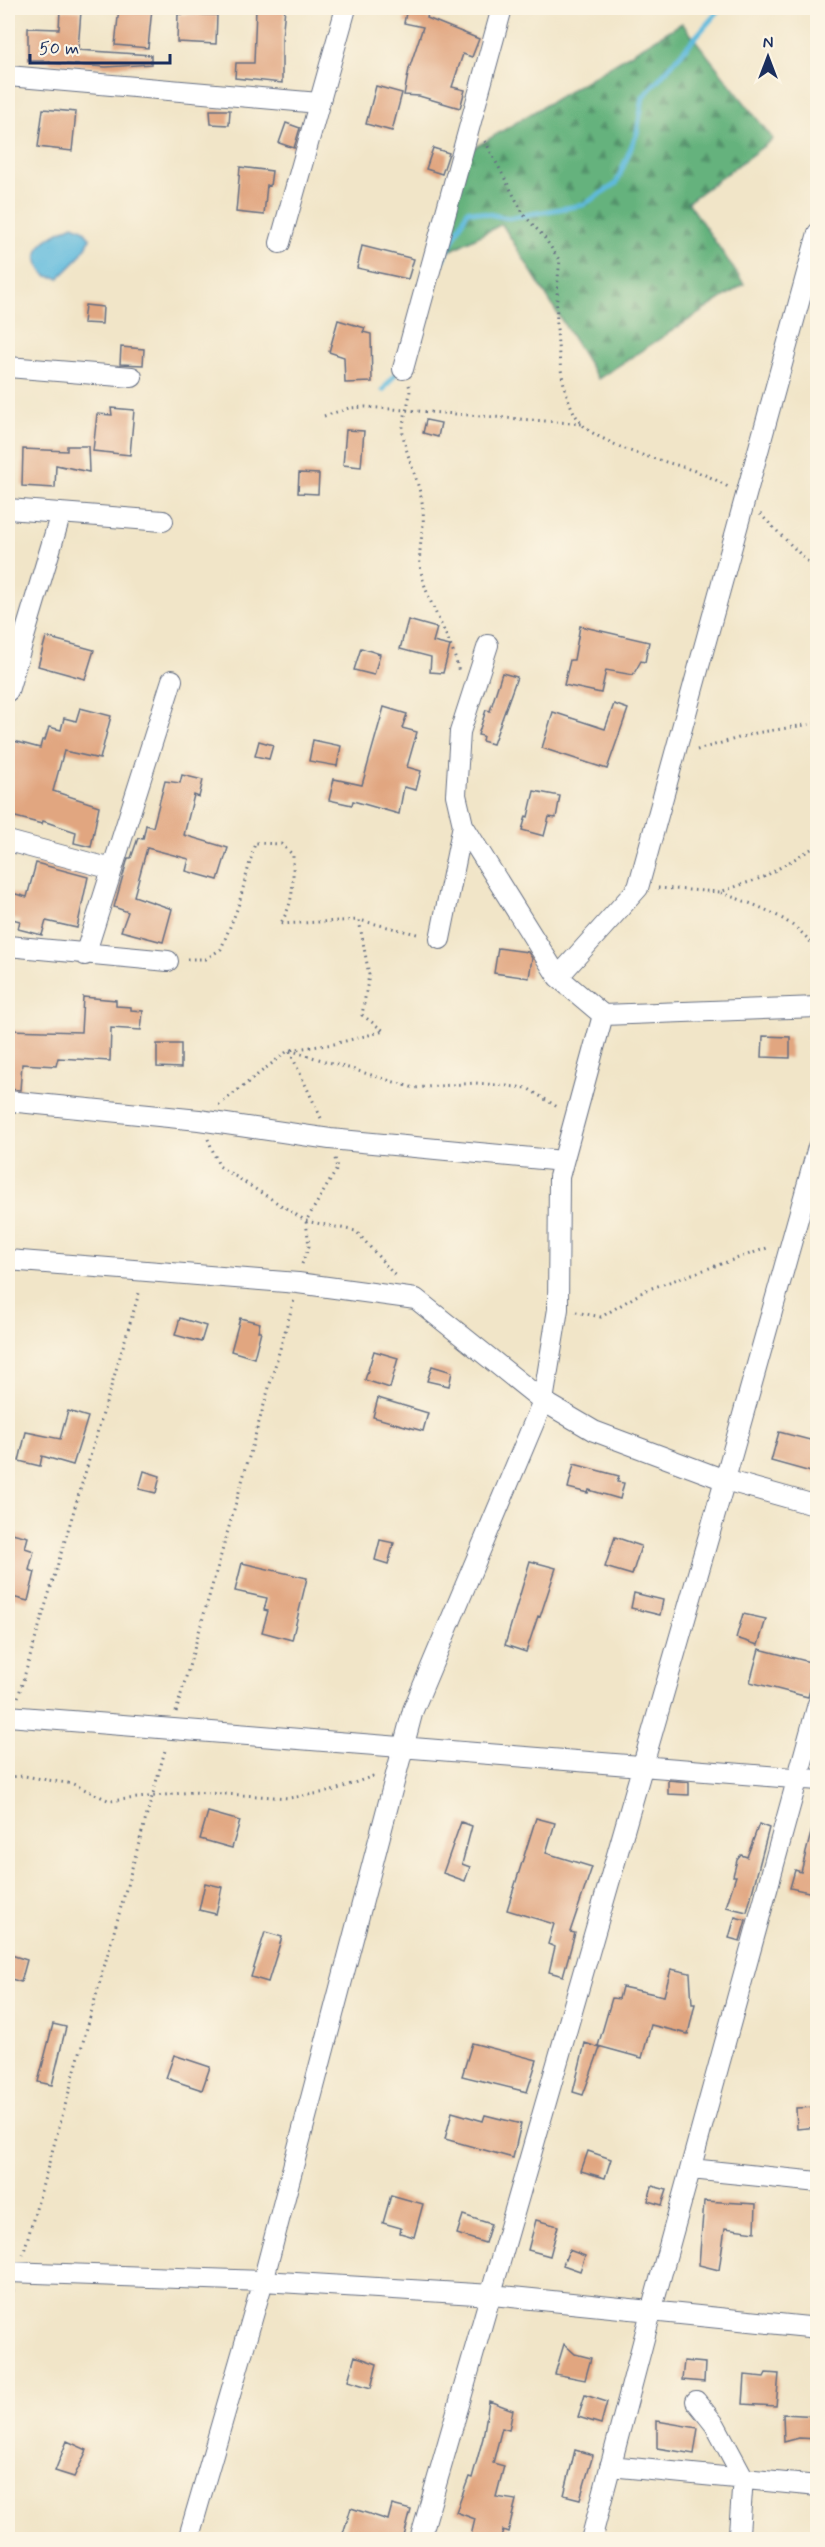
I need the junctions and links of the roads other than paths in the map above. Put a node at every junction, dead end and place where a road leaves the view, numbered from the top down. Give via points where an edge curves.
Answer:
1 (346, 8) edge
2 (502, 8) edge
3 (8, 76) edge
4 (319, 103) junction
5 (818, 233) edge
6 (280, 243) dead end
7 (8, 367) edge
8 (403, 369) road end
9 (132, 377) dead end
10 (8, 509) edge
11 (61, 513) junction
12 (163, 521) dead end
13 (488, 645) dead end
14 (12, 657) edge
15 (172, 680) dead end
16 (8, 691) edge
17 (463, 825) junction
18 (8, 841) edge
19 (112, 869) junction
20 (440, 939) road end
21 (8, 946) edge
22 (85, 955) junction
23 (168, 961) road end
24 (558, 977) junction
25 (818, 1007) edge
26 (603, 1015) junction
27 (8, 1101) edge
28 (818, 1147) edge
29 (563, 1161) junction
30 (810, 1200) edge
31 (8, 1260) edge
32 (543, 1401) junction
33 (724, 1480) junction
34 (818, 1506) edge
35 (818, 1704) edge
36 (10, 1717) edge
37 (403, 1747) junction
38 (642, 1766) junction
39 (796, 1778) junction
40 (818, 1780) edge
41 (691, 2169) junction
42 (818, 2182) edge
43 (13, 2273) edge
44 (263, 2281) junction
45 (492, 2295) junction
46 (651, 2312) junction
47 (818, 2328) edge
48 (696, 2402) dead end
49 (610, 2466) junction
50 (743, 2477) junction
51 (818, 2486) edge
52 (188, 2540) edge
53 (420, 2540) edge
54 (591, 2540) edge
55 (743, 2540) edge

1 - 4 street
2 - 8 street
3 - 4 street
4 - 6 street
5 - 24 street via 638,888
7 - 9 street
10 - 11 street
11 - 12 street
11 - 14 street
13 - 17 street via 460,732 456,795
14 - 16 street
15 - 19 street
17 - 20 street
17 - 24 street
18 - 19 street
19 - 22 street
21 - 22 street
22 - 23 street
24 - 26 street
25 - 26 street
26 - 29 street
27 - 29 street via 199,1120 330,1139
28 - 30 street
29 - 32 street via 559,1177 558,1309
30 - 33 street via 792,1239
31 - 32 street via 298,1283 416,1299
32 - 33 street via 594,1431
32 - 37 street via 413,1710
33 - 34 street
33 - 38 street
35 - 39 street
36 - 37 street
37 - 38 street
37 - 44 street
38 - 39 street
38 - 45 street
39 - 40 street
39 - 41 street
41 - 42 street
41 - 46 street
43 - 44 street
44 - 45 street
44 - 52 street
45 - 46 street
45 - 53 street
46 - 47 street
46 - 49 street
48 - 50 street via 715,2425
49 - 50 street
49 - 54 street
50 - 51 street
50 - 55 street

